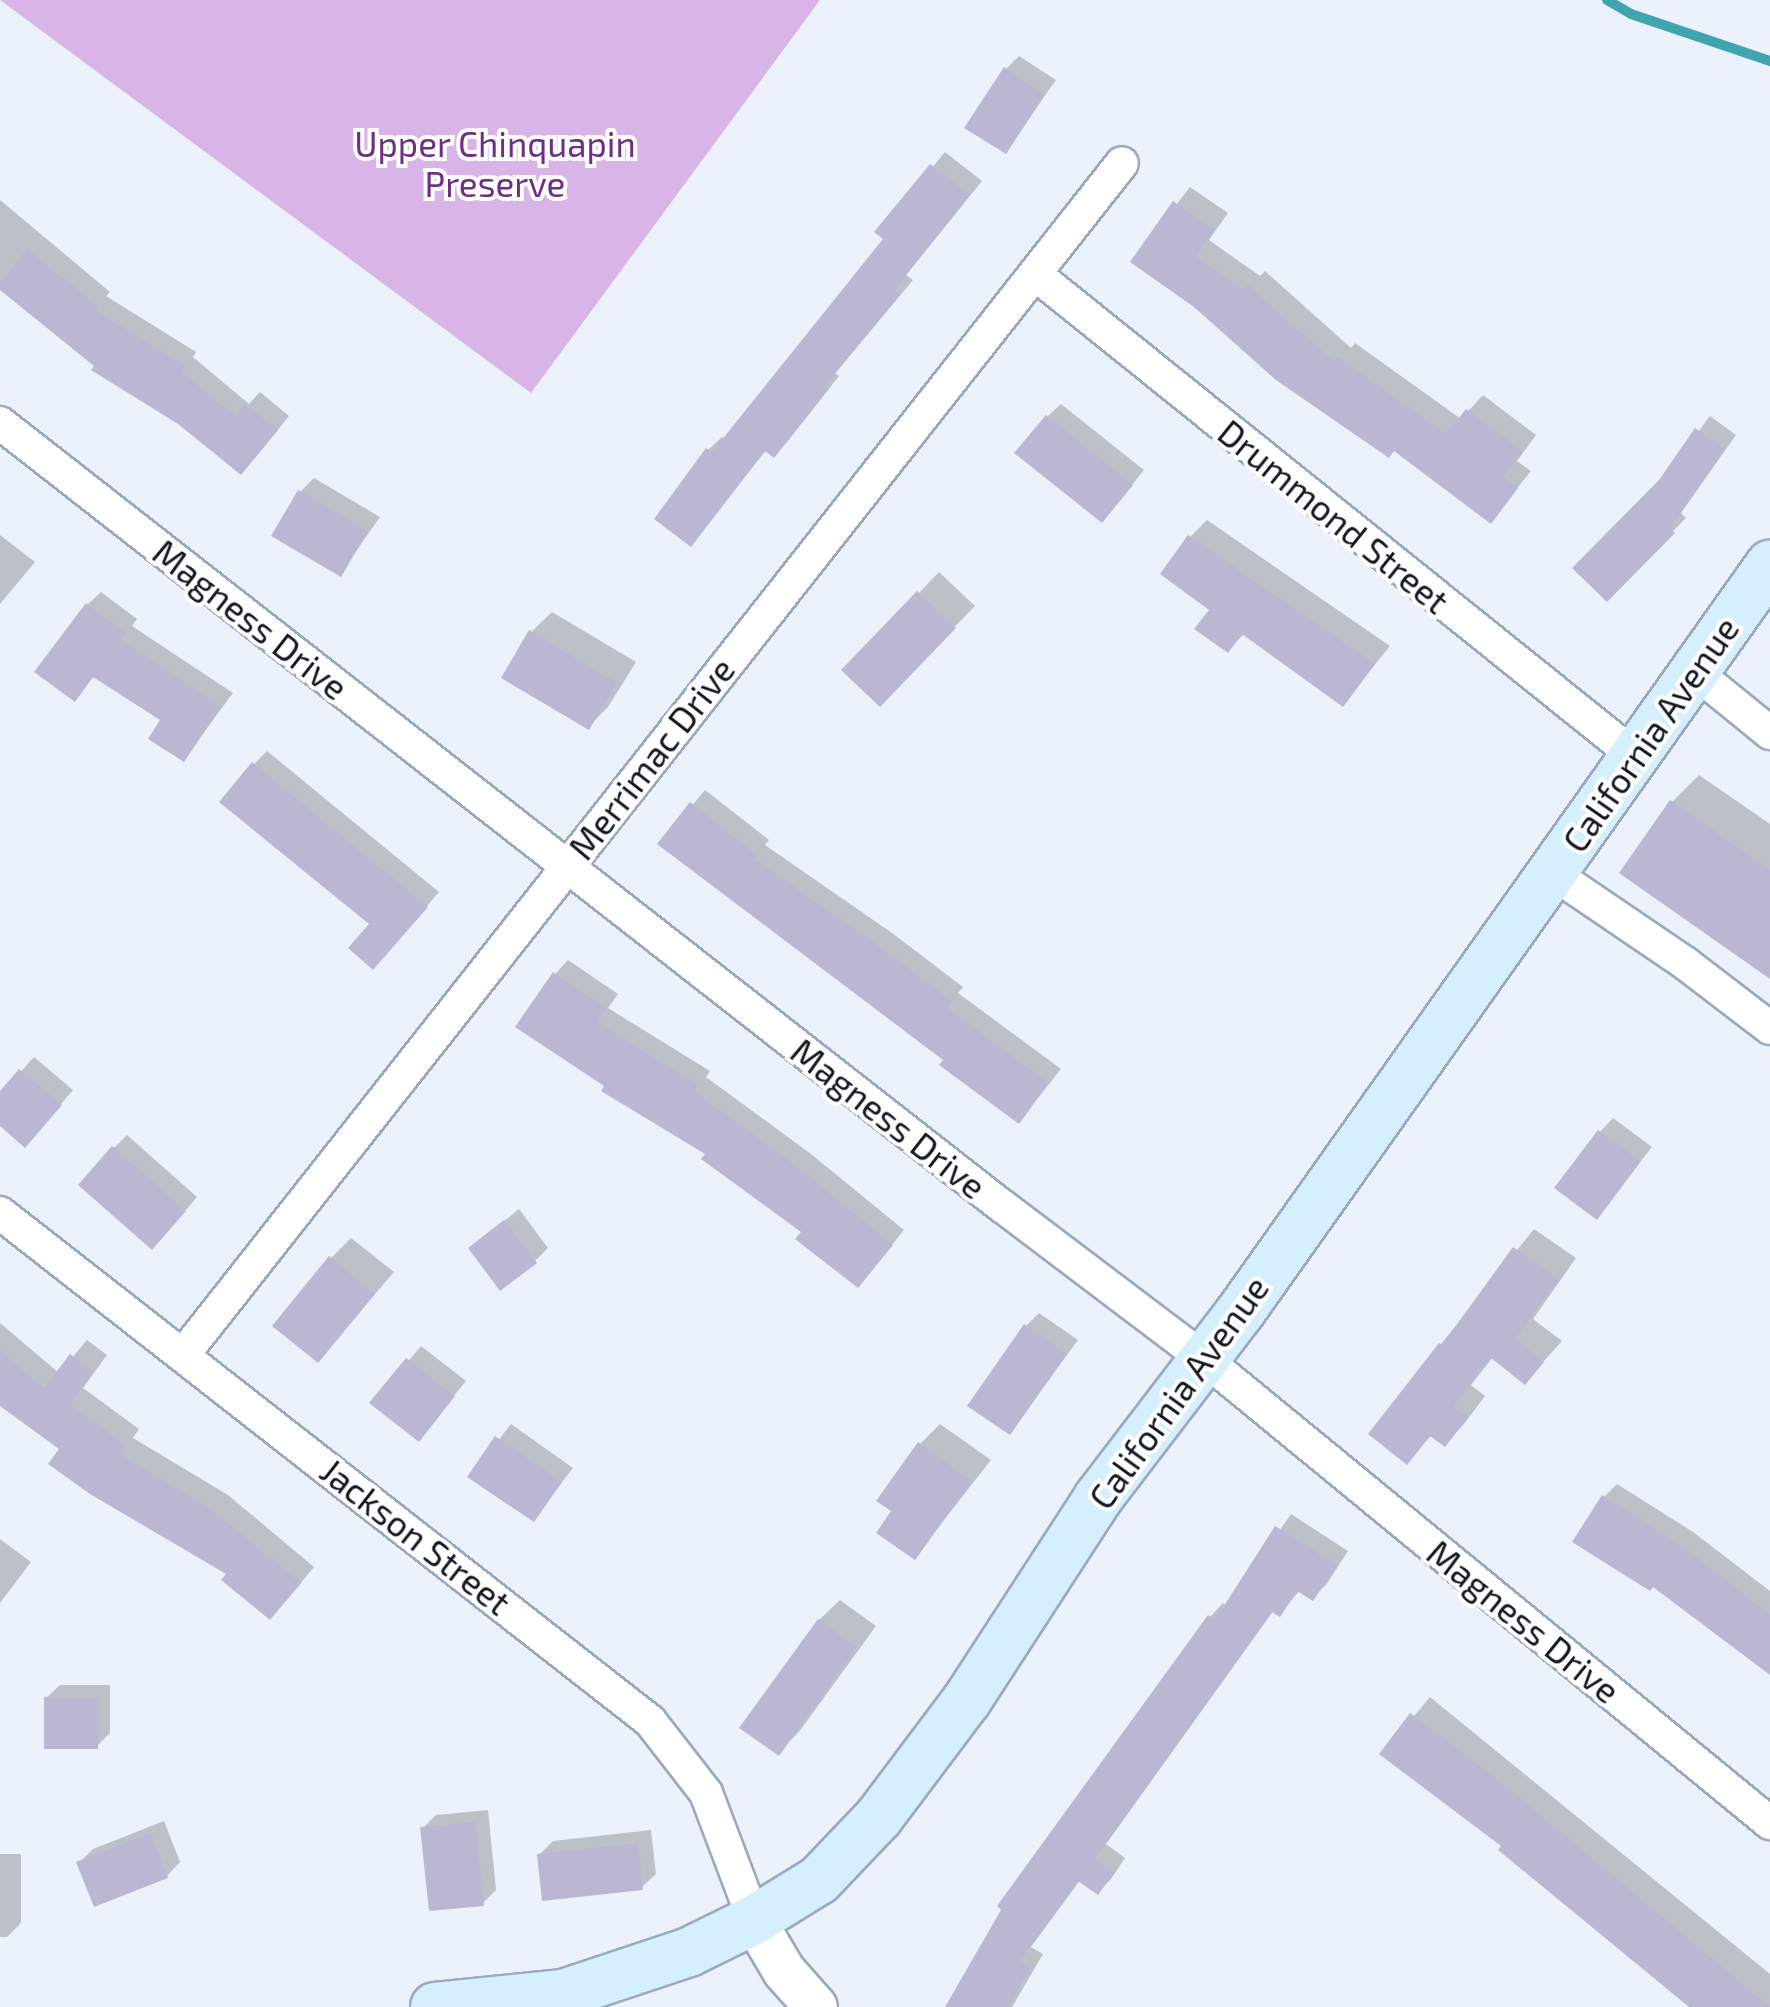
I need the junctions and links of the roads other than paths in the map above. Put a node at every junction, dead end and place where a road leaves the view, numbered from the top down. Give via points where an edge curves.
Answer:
1 (1122, 164) dead end
2 (1035, 274) junction
3 (0, 423) edge
4 (1770, 565) edge
5 (1694, 672) junction
6 (1770, 733) edge
7 (1635, 756) junction
8 (566, 866) junction
9 (1551, 872) junction
10 (1770, 1028) edge
11 (0, 1213) edge
12 (182, 1355) junction
13 (1202, 1357) junction
14 (1770, 1823) edge
15 (754, 1920) junction
16 (496, 2006) edge
17 (435, 2007) edge
18 (816, 2007) edge

1 - 2 street, Merrimac Drive
2 - 7 street, Drummond Street
2 - 8 street, Merrimac Drive
3 - 8 street, Magness Drive
4 - 5 main road, California Avenue
5 - 6 street
5 - 7 main road, California Avenue
7 - 9 main road, California Avenue
8 - 12 street, Merrimac Drive
8 - 13 street, Magness Drive
9 - 10 street
9 - 13 main road, California Avenue
11 - 12 street, Jackson Street
12 - 15 street, Jackson Street via 650,1721 706,1793
13 - 14 street, Magness Drive
13 - 15 main road, California Avenue via 1098,1498 967,1700 879,1816 818,1880
15 - 16 main road, California Avenue via 622,1978
15 - 18 street via 784,1971
16 - 17 main road, California Avenue

